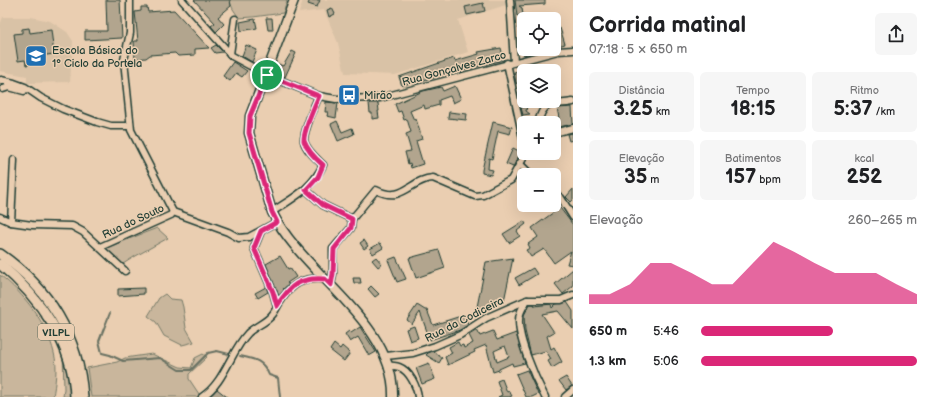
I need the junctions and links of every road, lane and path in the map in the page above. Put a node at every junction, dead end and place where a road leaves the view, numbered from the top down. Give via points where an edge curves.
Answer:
1 (130, 0) edge
2 (182, 0) edge
3 (294, 0) edge
4 (510, 0) edge
5 (235, 19) dead end
6 (573, 50) edge
7 (230, 54) junction
8 (511, 63) junction
9 (267, 75) junction
10 (1, 80) edge
11 (2, 89) edge
12 (35, 94) junction
13 (319, 96) junction
14 (573, 102) edge
15 (520, 116) edge
16 (540, 116) edge
17 (130, 126) junction
18 (573, 128) edge
19 (561, 131) edge
20 (14, 160) dead end
21 (522, 160) edge
22 (520, 164) junction
23 (524, 168) edge
24 (306, 190) junction
25 (561, 199) edge
26 (173, 212) junction
27 (272, 212) junction
28 (573, 217) edge
29 (0, 218) edge
30 (352, 219) junction
31 (11, 222) junction
32 (277, 222) junction
33 (261, 231) junction
34 (100, 247) junction
35 (0, 254) edge
36 (0, 264) edge
37 (125, 271) dead end
38 (328, 282) junction
39 (573, 295) edge
40 (527, 300) junction
41 (277, 306) junction
42 (386, 356) junction
43 (389, 365) junction
44 (573, 390) edge
45 (75, 397) edge
46 (83, 397) edge
47 (202, 397) edge
48 (393, 397) edge
49 (418, 397) edge
50 (544, 397) edge
51 (565, 397) edge

1 - 17 street via 130,32 124,60
2 - 7 street, Rua Gonçalves Zarco
3 - 9 main road
4 - 8 street
5 - 7 street
6 - 8 street, Rua Gonçalves Zarco via 558,51
7 - 9 street, Rua Gonçalves Zarco
8 - 13 street, Rua Gonçalves Zarco via 380,98 336,100
8 - 15 street
9 - 13 street, Rua Gonçalves Zarco
9 - 27 main road via 250,116 249,133
10 - 11 street via 4,85
10 - 12 street via 25,87
11 - 12 street via 9,87
12 - 17 street via 63,109 97,122 111,126
13 - 24 street via 304,140 323,165 318,177
14 - 16 street via 552,103
17 - 26 street
18 - 19 street
20 - 31 street
21 - 22 street
22 - 23 street
22 - 30 street via 511,180 483,195 474,196 433,178 427,178 405,191 391,195 376,190
24 - 27 street
24 - 30 street via 323,205
25 - 28 street
26 - 33 street via 239,238 249,237
26 - 34 street, Rua do Souto via 147,227
27 - 32 main road
29 - 31 street
30 - 38 street via 351,228 334,249 333,274
31 - 34 street via 72,226 84,232
32 - 33 street
32 - 38 main road via 296,248
33 - 41 street via 254,248
34 - 37 street
35 - 46 highway, VILPL via 22,272 52,304 74,351
36 - 45 highway, VILPL via 32,295 62,342 70,364
38 - 41 street via 312,278 303,280 296,284
38 - 42 main road via 361,319
39 - 40 street via 561,300
40 - 42 street, Rua da Codiceira via 486,318 460,335 435,346 413,353
40 - 50 street via 520,314 520,330 532,371
41 - 47 street via 269,320 254,327 247,335 219,380 209,393
42 - 43 main road
43 - 48 main road
43 - 49 street via 400,368 407,374 417,389
44 - 51 street

